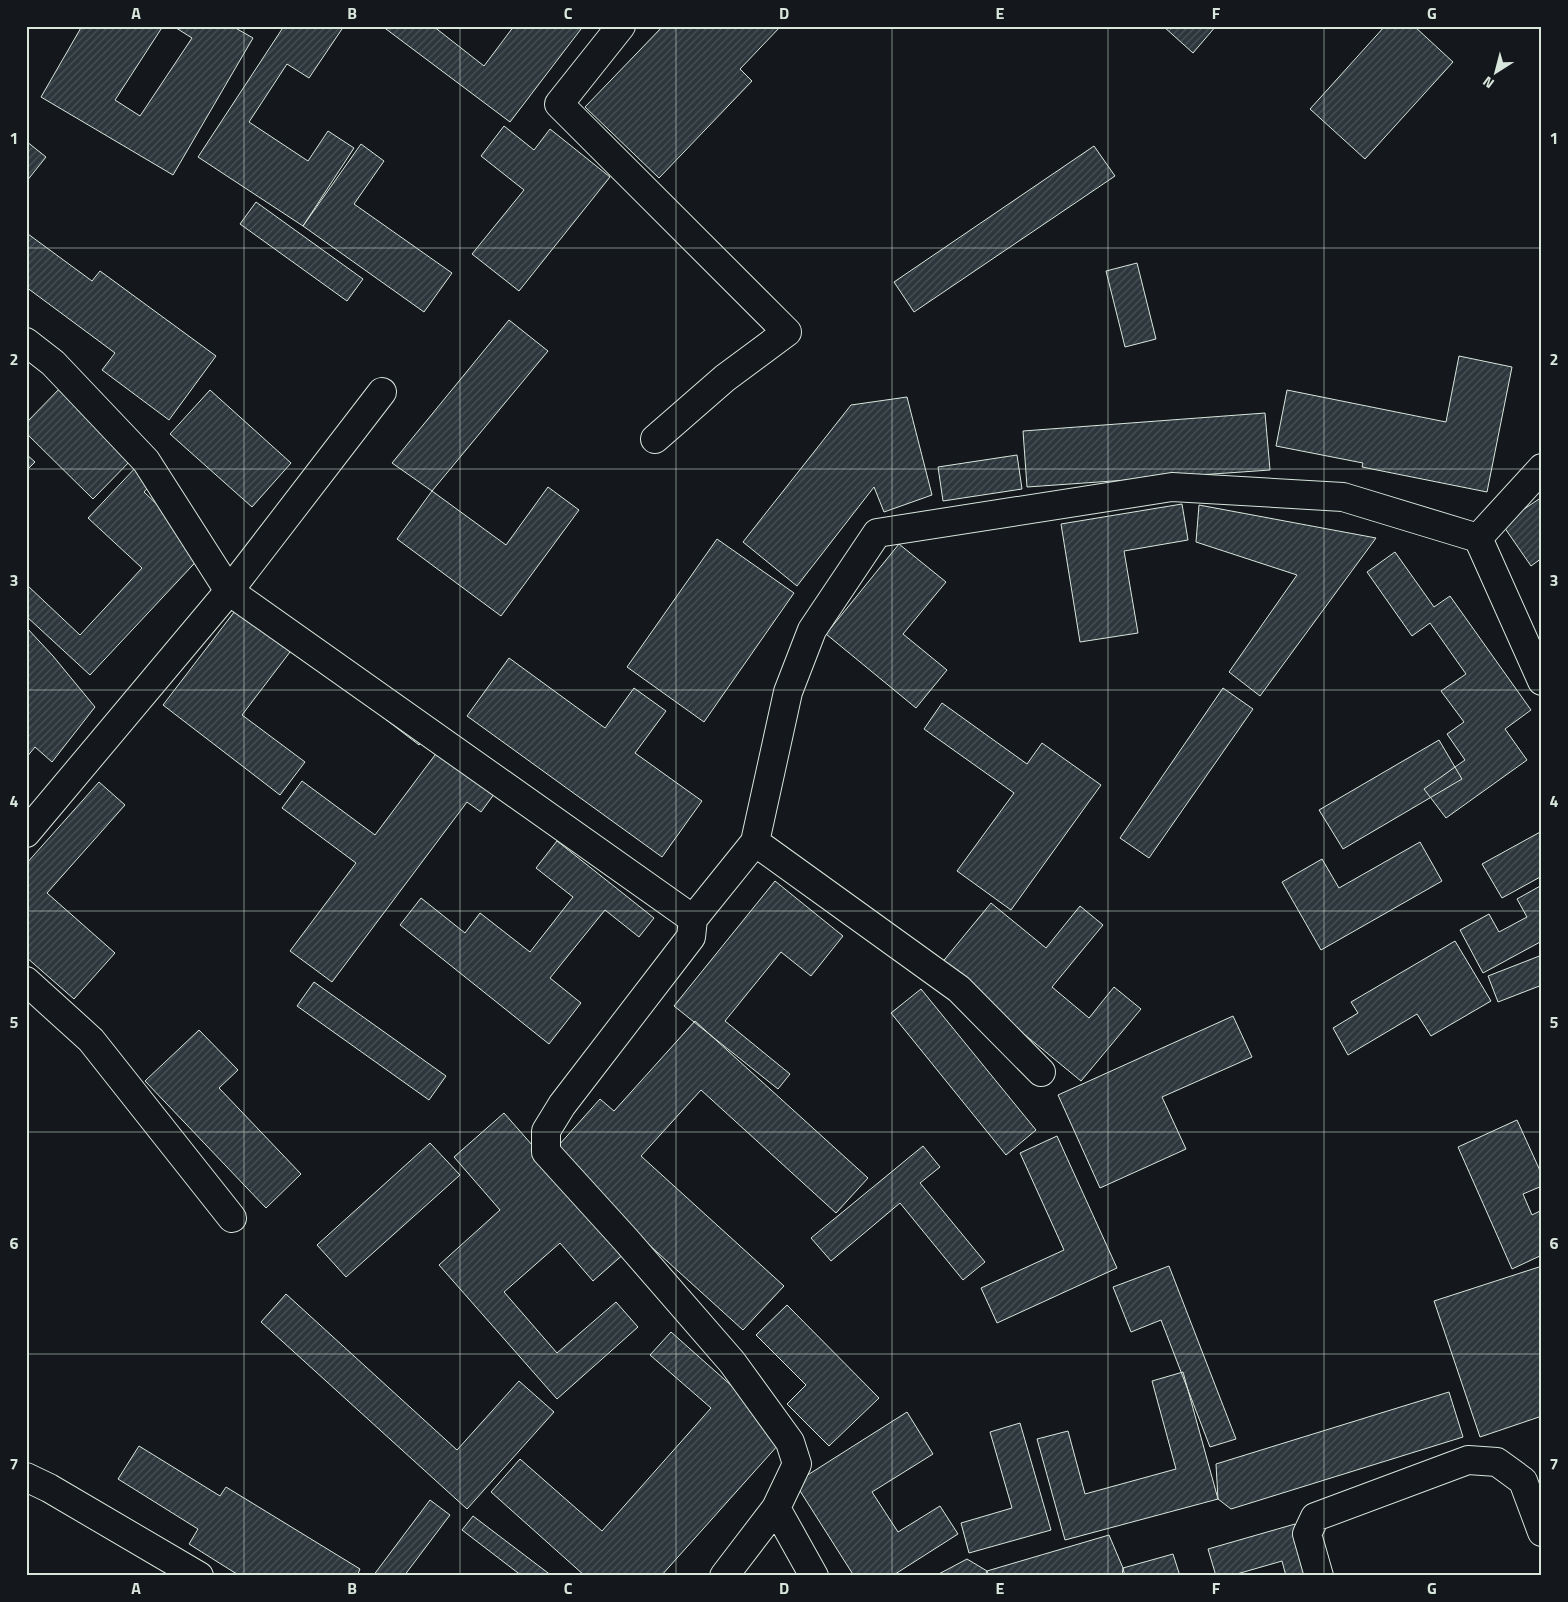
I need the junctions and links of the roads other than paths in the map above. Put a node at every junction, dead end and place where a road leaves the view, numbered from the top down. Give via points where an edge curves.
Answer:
1 (621, 26) edge
2 (26, 342) edge
3 (382, 392) dead end
4 (655, 439) dead end
5 (1542, 468) edge
6 (1478, 538) junction
7 (229, 591) junction
8 (1542, 681) edge
9 (26, 832) edge
10 (755, 842) junction
11 (693, 919) junction
12 (26, 981) edge
13 (1041, 1072) dead end
14 (232, 1218) dead end
15 (26, 1477) edge
16 (776, 1508) junction
17 (1542, 1532) edge
18 (199, 1576) edge
19 (724, 1576) edge
20 (814, 1576) edge
21 (1319, 1576) edge

1 - 4 street via 559,104 787,332 725,378
2 - 7 street via 54,363 146,461
3 - 7 street
5 - 6 street
6 - 8 street
6 - 10 street via 1343,497 1172,488 876,532 812,630 788,692
7 - 9 street
7 - 11 street
10 - 11 street
10 - 13 street via 959,989
11 - 16 street via 691,937 562,1105 546,1131 546,1152 732,1362 790,1442 797,1464
12 - 14 street via 92,1040
15 - 18 street
16 - 19 street
16 - 20 street
17 - 21 street via 1523,1481 1497,1462 1468,1460 1314,1517 1307,1534

